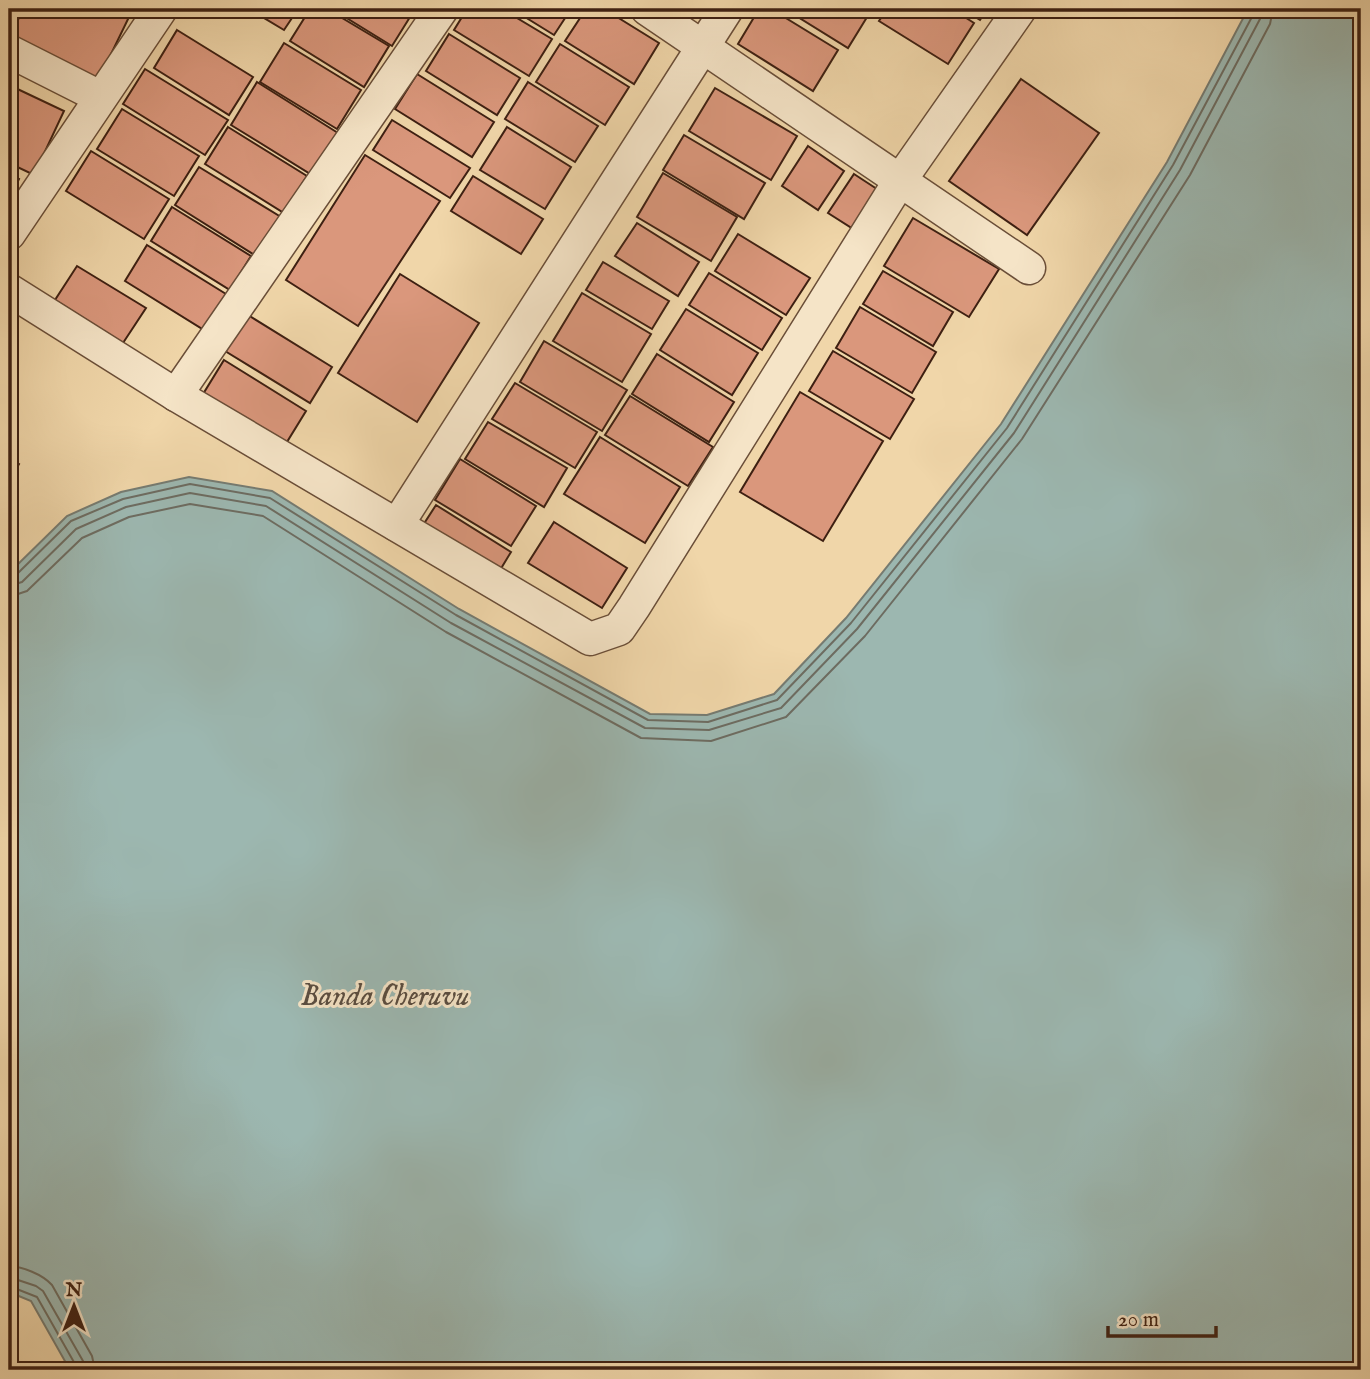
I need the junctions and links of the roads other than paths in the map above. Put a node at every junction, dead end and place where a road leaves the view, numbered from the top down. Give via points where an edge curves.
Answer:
1 (160, 9) edge
2 (442, 9) edge
3 (647, 9) edge
4 (727, 9) edge
5 (1020, 9) edge
6 (701, 46) junction
7 (9, 51) edge
8 (100, 97) junction
9 (900, 181) junction
10 (9, 234) edge
11 (1028, 268) dead end
12 (9, 290) edge
13 (176, 395) junction
14 (397, 525) junction

1 - 8 street
2 - 13 street
3 - 6 street
4 - 6 street
5 - 9 street
6 - 9 street
6 - 14 street
7 - 8 street
8 - 10 street
9 - 11 street
9 - 14 street via 619,629 590,639
12 - 13 street
13 - 14 street

